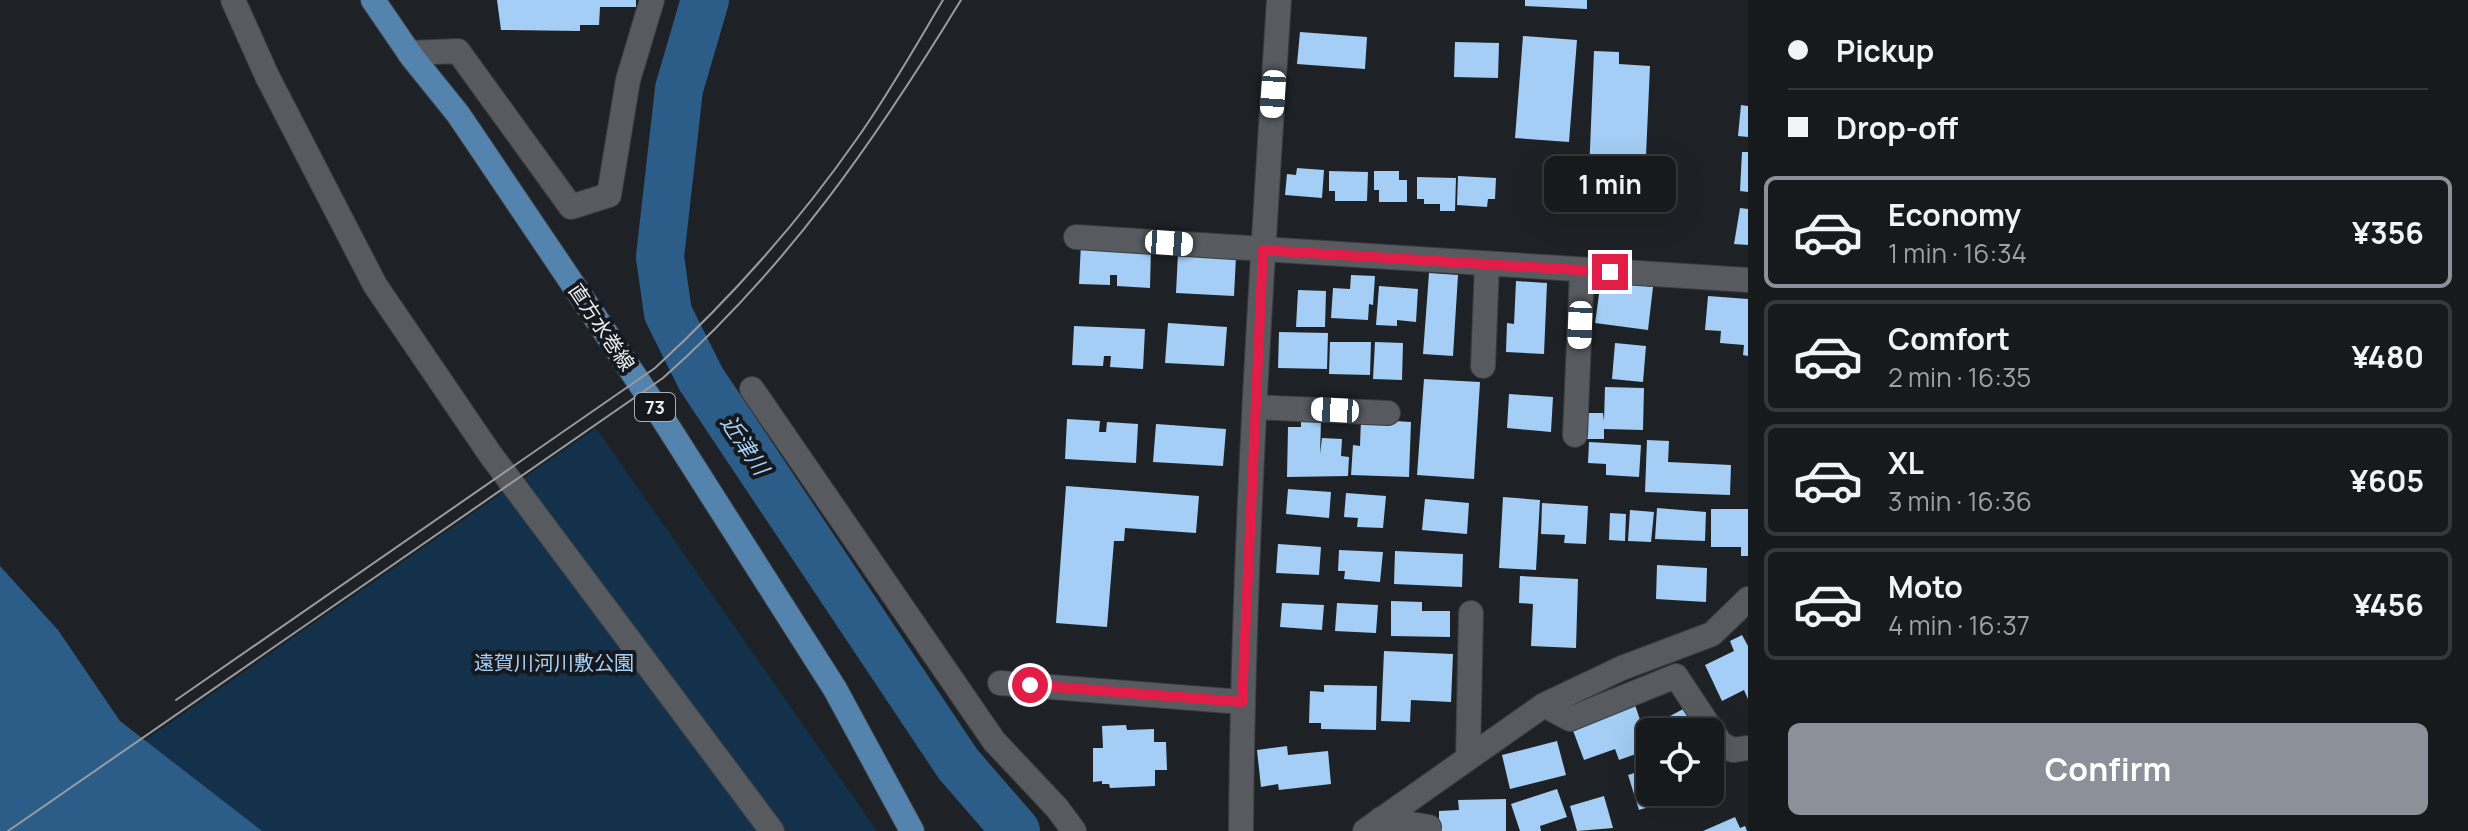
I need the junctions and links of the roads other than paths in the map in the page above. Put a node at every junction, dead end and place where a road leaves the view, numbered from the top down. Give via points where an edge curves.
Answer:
1 (233, 0) edge
2 (373, 0) edge
3 (652, 0) edge
4 (1279, 0) edge
5 (409, 53) junction
6 (1076, 237) dead end
7 (1263, 250) junction
8 (1487, 264) junction
9 (1582, 270) junction
10 (1748, 280) edge
11 (1483, 366) dead end
12 (752, 389) dead end
13 (1255, 407) junction
14 (1388, 413) dead end
15 (1575, 435) dead end
16 (1748, 599) edge
17 (1471, 613) dead end
18 (1000, 683) dead end
19 (1242, 702) junction
20 (1544, 705) junction
21 (1748, 748) edge
22 (1468, 758) junction
23 (1373, 825) edge
24 (772, 831) edge
25 (912, 831) edge
26 (1074, 831) edge
27 (1241, 831) edge
28 (1428, 831) edge

1 - 24 street via 375,285 490,454
2 - 5 main road, 直方水巻線 / 73
3 - 5 street via 628,80 609,195 571,207 458,51
4 - 7 street
5 - 25 main road, 直方水巻線 / 73 via 458,114 653,403 835,689
6 - 7 street
7 - 8 street
7 - 13 street
8 - 9 street
8 - 11 street
9 - 10 street
9 - 15 street
12 - 26 street via 994,741
13 - 14 street
13 - 19 street
16 - 20 street via 1712,634
17 - 22 street
18 - 19 street
19 - 27 street
20 - 21 street via 1570,719 1676,676 1721,744 1733,750
20 - 22 street
22 - 23 street
23 - 28 street via 1429,827

